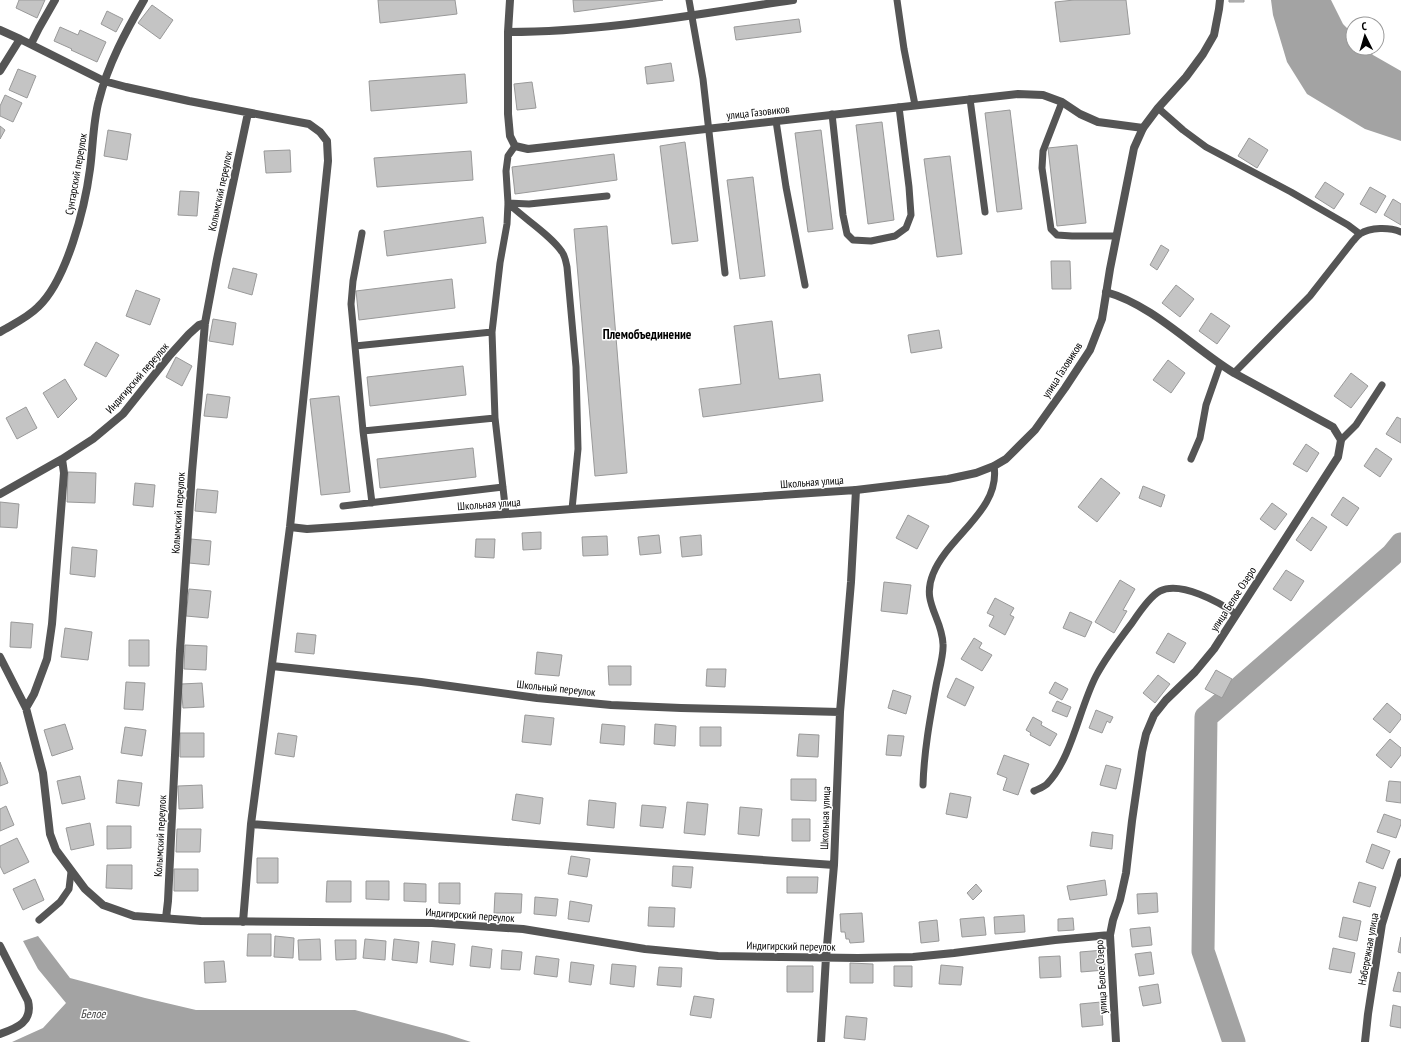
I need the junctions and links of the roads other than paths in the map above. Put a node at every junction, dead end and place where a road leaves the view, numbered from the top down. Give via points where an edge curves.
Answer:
1 (56, 0) edge
2 (144, 0) edge
3 (510, 0) edge
4 (689, 0) edge
5 (792, 0) edge
6 (897, 0) edge
7 (1220, 0) edge
8 (692, 16) junction
9 (0, 30) edge
10 (508, 32) junction
11 (20, 39) junction
12 (31, 44) junction
13 (0, 71) edge
14 (104, 81) junction
15 (970, 99) junction
16 (1062, 102) junction
17 (915, 105) junction
18 (899, 107) junction
19 (1158, 108) junction
20 (248, 113) junction
21 (832, 114) junction
22 (776, 121) junction
23 (708, 128) junction
24 (1143, 128) junction
25 (515, 146) junction
26 (607, 196) dead end
27 (508, 203) junction
28 (985, 212) dead end
29 (1401, 232) edge
30 (362, 233) dead end
31 (1360, 234) junction
32 (1116, 236) junction
33 (725, 273) dead end
34 (805, 285) dead end
35 (1106, 292) junction
36 (205, 323) junction
37 (0, 332) edge
38 (492, 332) junction
39 (355, 346) junction
40 (1220, 365) junction
41 (1234, 373) junction
42 (1382, 385) dead end
43 (495, 418) junction
44 (364, 431) junction
45 (1341, 440) junction
46 (62, 459) junction
47 (1191, 459) dead end
48 (994, 466) junction
49 (503, 487) junction
50 (856, 490) junction
51 (0, 494) edge
52 (372, 503) junction
53 (343, 506) dead end
54 (572, 509) junction
55 (506, 514) junction
56 (290, 527) junction
57 (1236, 614) junction
58 (0, 657) edge
59 (272, 666) junction
60 (26, 708) junction
61 (840, 712) junction
62 (923, 785) dead end
63 (1034, 791) dead end
64 (251, 824) junction
65 (1401, 862) edge
66 (834, 865) junction
67 (71, 872) junction
68 (166, 918) junction
69 (39, 920) dead end
70 (243, 922) junction
71 (1110, 935) junction
72 (0, 946) edge
73 (826, 957) junction
74 (0, 1034) edge
75 (821, 1042) edge
76 (1116, 1042) edge
77 (1365, 1042) edge

1 - 12 street
2 - 14 street, Сунтарский переулок
3 - 10 street
4 - 8 lane
5 - 8 street
6 - 17 lane
7 - 19 street, улица Газовиков via 1214,35 1186,77
8 - 10 street via 578,30
8 - 23 lane
9 - 11 street
10 - 25 street via 508,114 510,136
11 - 12 street
11 - 13 street
12 - 14 street
14 - 20 street
14 - 37 street, Сунтарский переулок via 98,101 90,171 82,210 64,266 53,288 39,306
15 - 16 street, улица Газовиков via 1030,94 1043,95
15 - 17 street, улица Газовиков
15 - 28 lane
16 - 24 street, улица Газовиков via 1098,122
16 - 32 lane via 1043,151 1042,168 1051,229 1057,235
17 - 18 street, улица Газовиков
18 - 21 street, улица Газовиков
18 - 21 lane via 911,215 906,228 895,236 871,241 853,240 847,234
19 - 24 street, улица Газовиков
19 - 31 lane via 1206,147 1297,196
20 - 36 street, Колымский переулок
20 - 56 street via 309,124 327,141 328,161 321,239
21 - 22 street, улица Газовиков
22 - 23 street, улица Газовиков
22 - 34 lane
23 - 25 street, улица Газовиков via 528,149
23 - 33 lane
24 - 32 street, улица Газовиков via 1134,148
25 - 27 lane via 508,156 506,171
26 - 27 lane via 529,204
27 - 38 lane
27 - 54 lane via 563,252 567,267 576,367 578,449
29 - 31 lane via 1382,229
30 - 39 lane via 351,304
31 - 41 lane via 1310,296
32 - 35 street, улица Газовиков
35 - 40 street via 1133,303 1166,324
35 - 48 street, улица Газовиков via 1102,319 1090,350 1035,430 1006,459
36 - 46 street, Индигирский переулок via 188,334 123,414 93,439
36 - 68 street, Колымский переулок via 181,636
38 - 39 lane
38 - 43 lane
39 - 44 lane
40 - 41 street
40 - 47 lane via 1206,405 1200,438
41 - 45 street via 1333,427
42 - 45 lane via 1356,424
43 - 44 lane
43 - 49 lane
44 - 52 lane
45 - 57 street, улица Белое Озеро via 1338,457
46 - 51 street, Индигирский переулок
46 - 60 street via 64,473 47,659
48 - 50 street, улица Газовиков via 948,479
48 - 62 lane via 996,477 992,493 982,509 944,554 928,590 944,644 926,743
49 - 52 lane
49 - 55 lane
50 - 54 street, Школьная улица
50 - 61 street, Школьная улица
52 - 53 lane
54 - 55 street, Школьная улица
55 - 56 street, Школьная улица via 352,526
56 - 59 street
57 - 63 lane via 1199,594 1178,588 1160,591 1144,606 1110,653 1096,676 1062,763 1047,785
57 - 71 street, улица Белое Озеро via 1214,649 1166,700 1154,716 1146,734 1126,873
58 - 60 street, Индигирский переулок
59 - 61 street, Школьный переулок via 537,698 611,704
59 - 64 street
60 - 67 street, Индигирский переулок via 43,773 50,834 56,850
61 - 66 street, Школьная улица
64 - 66 street
64 - 70 street
65 - 77 street, Набережная улица via 1382,924
66 - 73 street, Школьная улица
67 - 68 street, Индигирский переулок via 103,905 134,916
67 - 69 lane via 69,889 60,902
68 - 70 street, Индигирский переулок
70 - 73 street, Индигирский переулок via 432,923 523,929 631,947 711,955
71 - 73 street, Индигирский переулок via 914,957
71 - 76 street, улица Белое Озеро
72 - 74 street via 30,1009 28,1018 22,1024
73 - 75 street, Школьная улица

